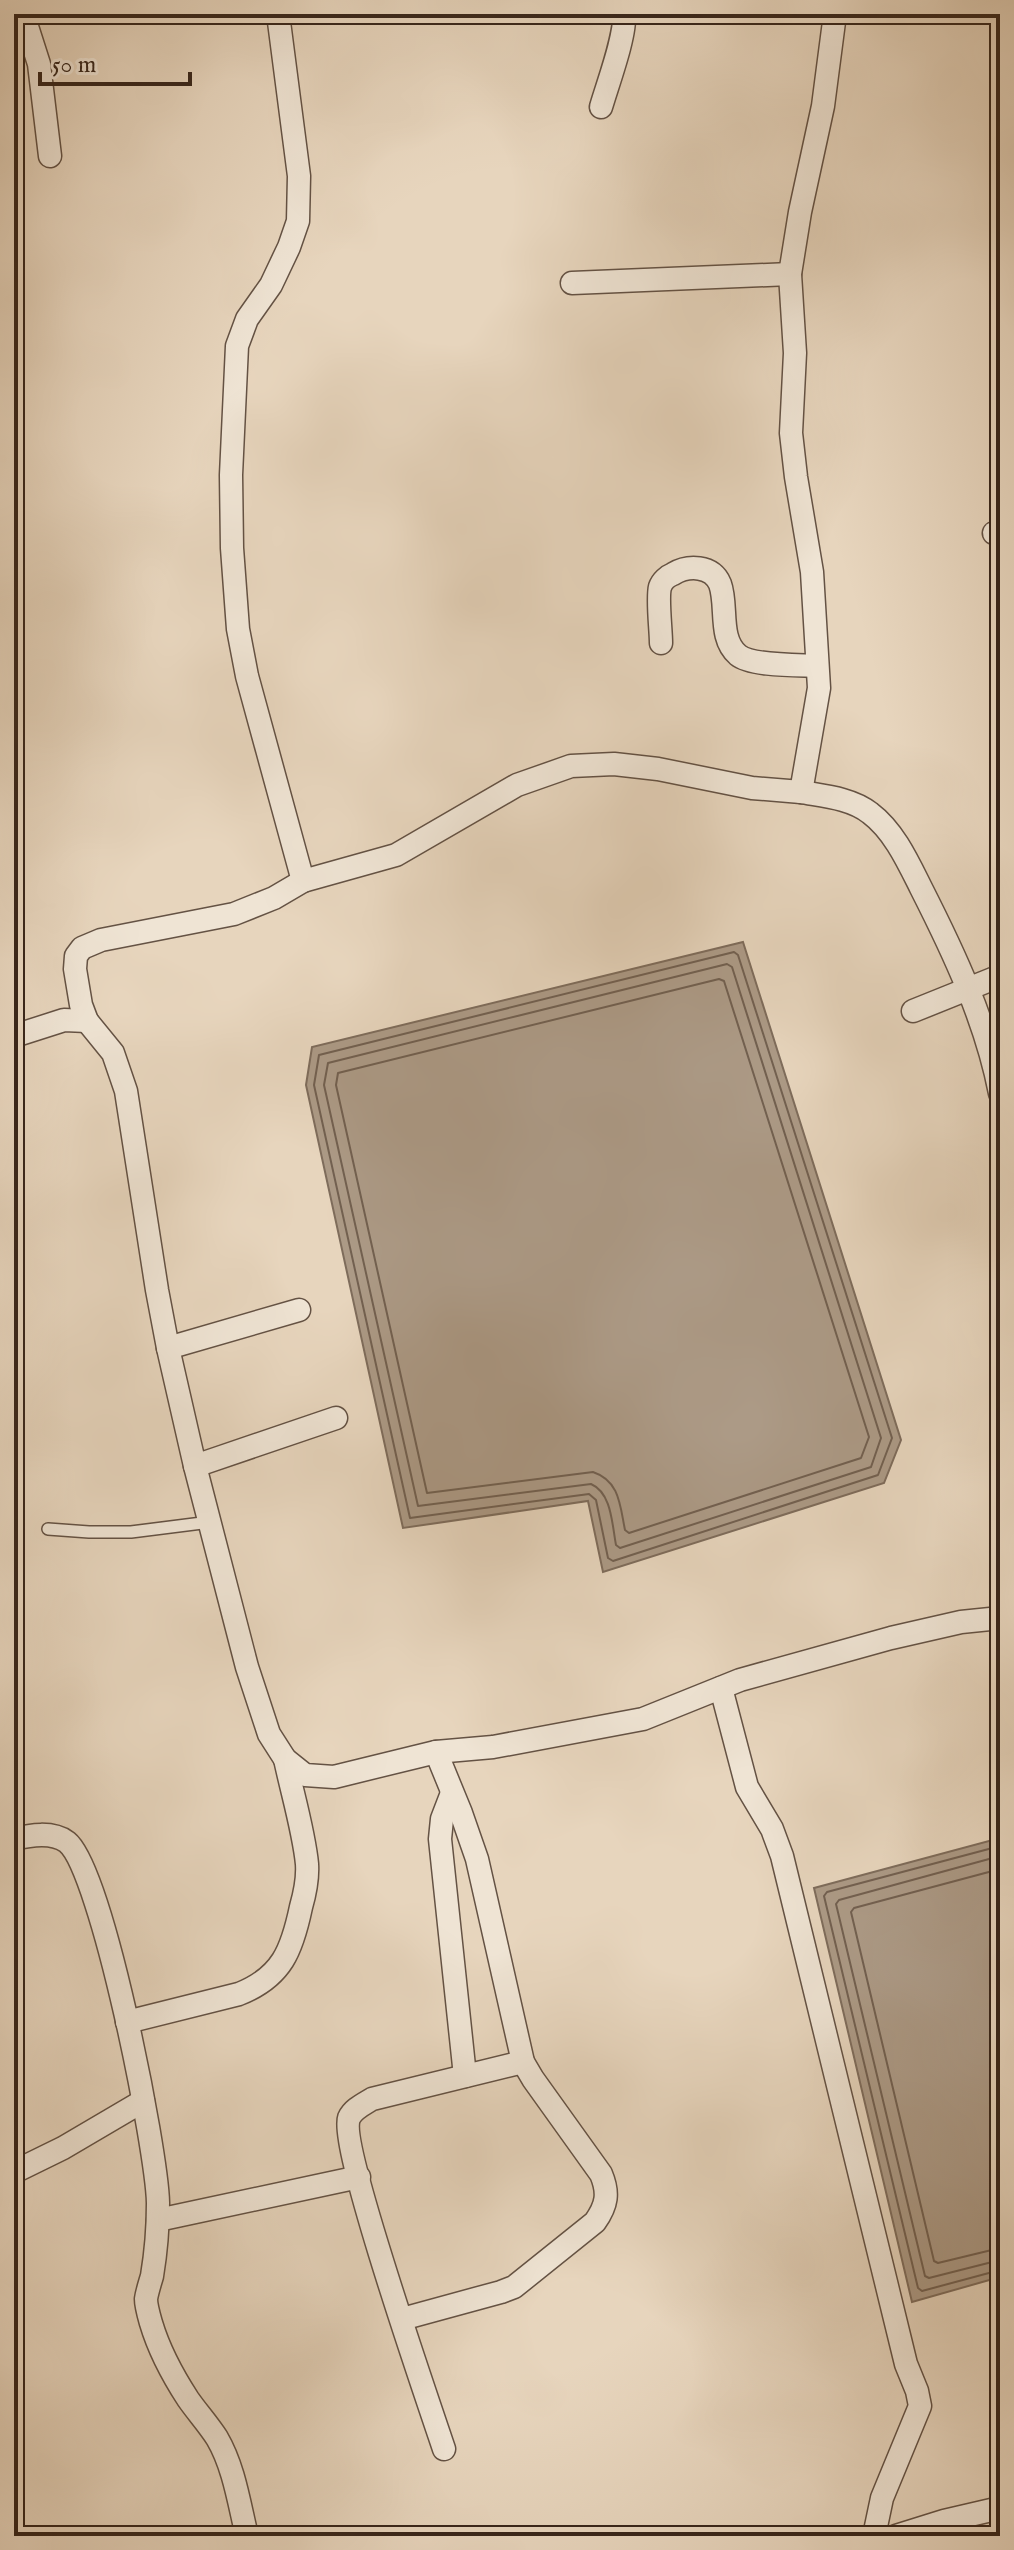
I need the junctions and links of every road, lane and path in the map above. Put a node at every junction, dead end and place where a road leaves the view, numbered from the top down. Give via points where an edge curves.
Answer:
1 (23, 14) edge
2 (278, 14) edge
3 (624, 14) edge
4 (835, 14) edge
5 (601, 107) dead end
6 (50, 156) dead end
7 (790, 274) junction
8 (572, 283) dead end
9 (661, 643) dead end
10 (817, 666) junction
11 (801, 792) junction
12 (303, 881) junction
13 (1000, 976) edge
14 (968, 989) junction
15 (913, 1011) dead end
16 (87, 1021) junction
17 (14, 1036) edge
18 (1000, 1093) edge
19 (299, 1310) dead end
20 (168, 1348) junction
21 (336, 1418) dead end
22 (195, 1466) junction
23 (210, 1522) junction
24 (48, 1529) dead end
25 (1000, 1618) edge
26 (721, 1688) junction
27 (436, 1752) junction
28 (285, 1759) junction
29 (452, 1793) junction
30 (14, 1839) edge
31 (127, 2022) junction
32 (523, 2062) junction
33 (465, 2076) junction
34 (143, 2101) junction
35 (14, 2172) edge
36 (359, 2177) junction
37 (158, 2220) junction
38 (402, 2319) junction
39 (444, 2449) dead end
40 (1000, 2508) edge
41 (247, 2536) edge
42 (874, 2536) edge
43 (896, 2536) edge

1 - 6 street via 39,64
2 - 12 street via 299,176 298,221 237,346 232,548 247,676
3 - 5 street via 625,29
4 - 7 street
7 - 8 street
7 - 10 street via 795,353 791,433 812,572
9 - 10 street via 660,586 680,569 706,569 720,585 726,630 738,655 748,661
10 - 11 street via 816,713
11 - 12 street via 614,764 571,766 517,785 396,855
11 - 14 street via 851,802 886,828
12 - 16 street via 234,914 82,948 75,969
13 - 14 street
14 - 15 street
14 - 18 street
16 - 17 street via 64,1020
16 - 20 street via 113,1053 126,1091
19 - 20 street
20 - 22 street
21 - 22 street
22 - 23 street
23 - 24 lane via 131,1532
23 - 28 street via 247,1667 269,1734
25 - 26 street via 891,1638
26 - 27 street via 643,1719 493,1747
26 - 42 street via 747,1787 782,1856 920,2406 882,2498
27 - 28 street via 334,1777 305,1775
27 - 29 street
28 - 31 street via 307,1863 303,1899 285,1960 254,1988 239,1994
29 - 32 street via 477,1859
29 - 33 street via 440,1839
30 - 31 street via 50,1835 65,1840 76,1852
31 - 34 street
32 - 33 street
32 - 38 street via 601,2174 606,2187 603,2211 514,2287
33 - 36 street via 372,2099 355,2110 347,2132
34 - 35 street
34 - 37 street
36 - 37 street
36 - 38 street
37 - 41 street via 146,2301 151,2324 178,2382 219,2441
38 - 39 street
40 - 43 street

